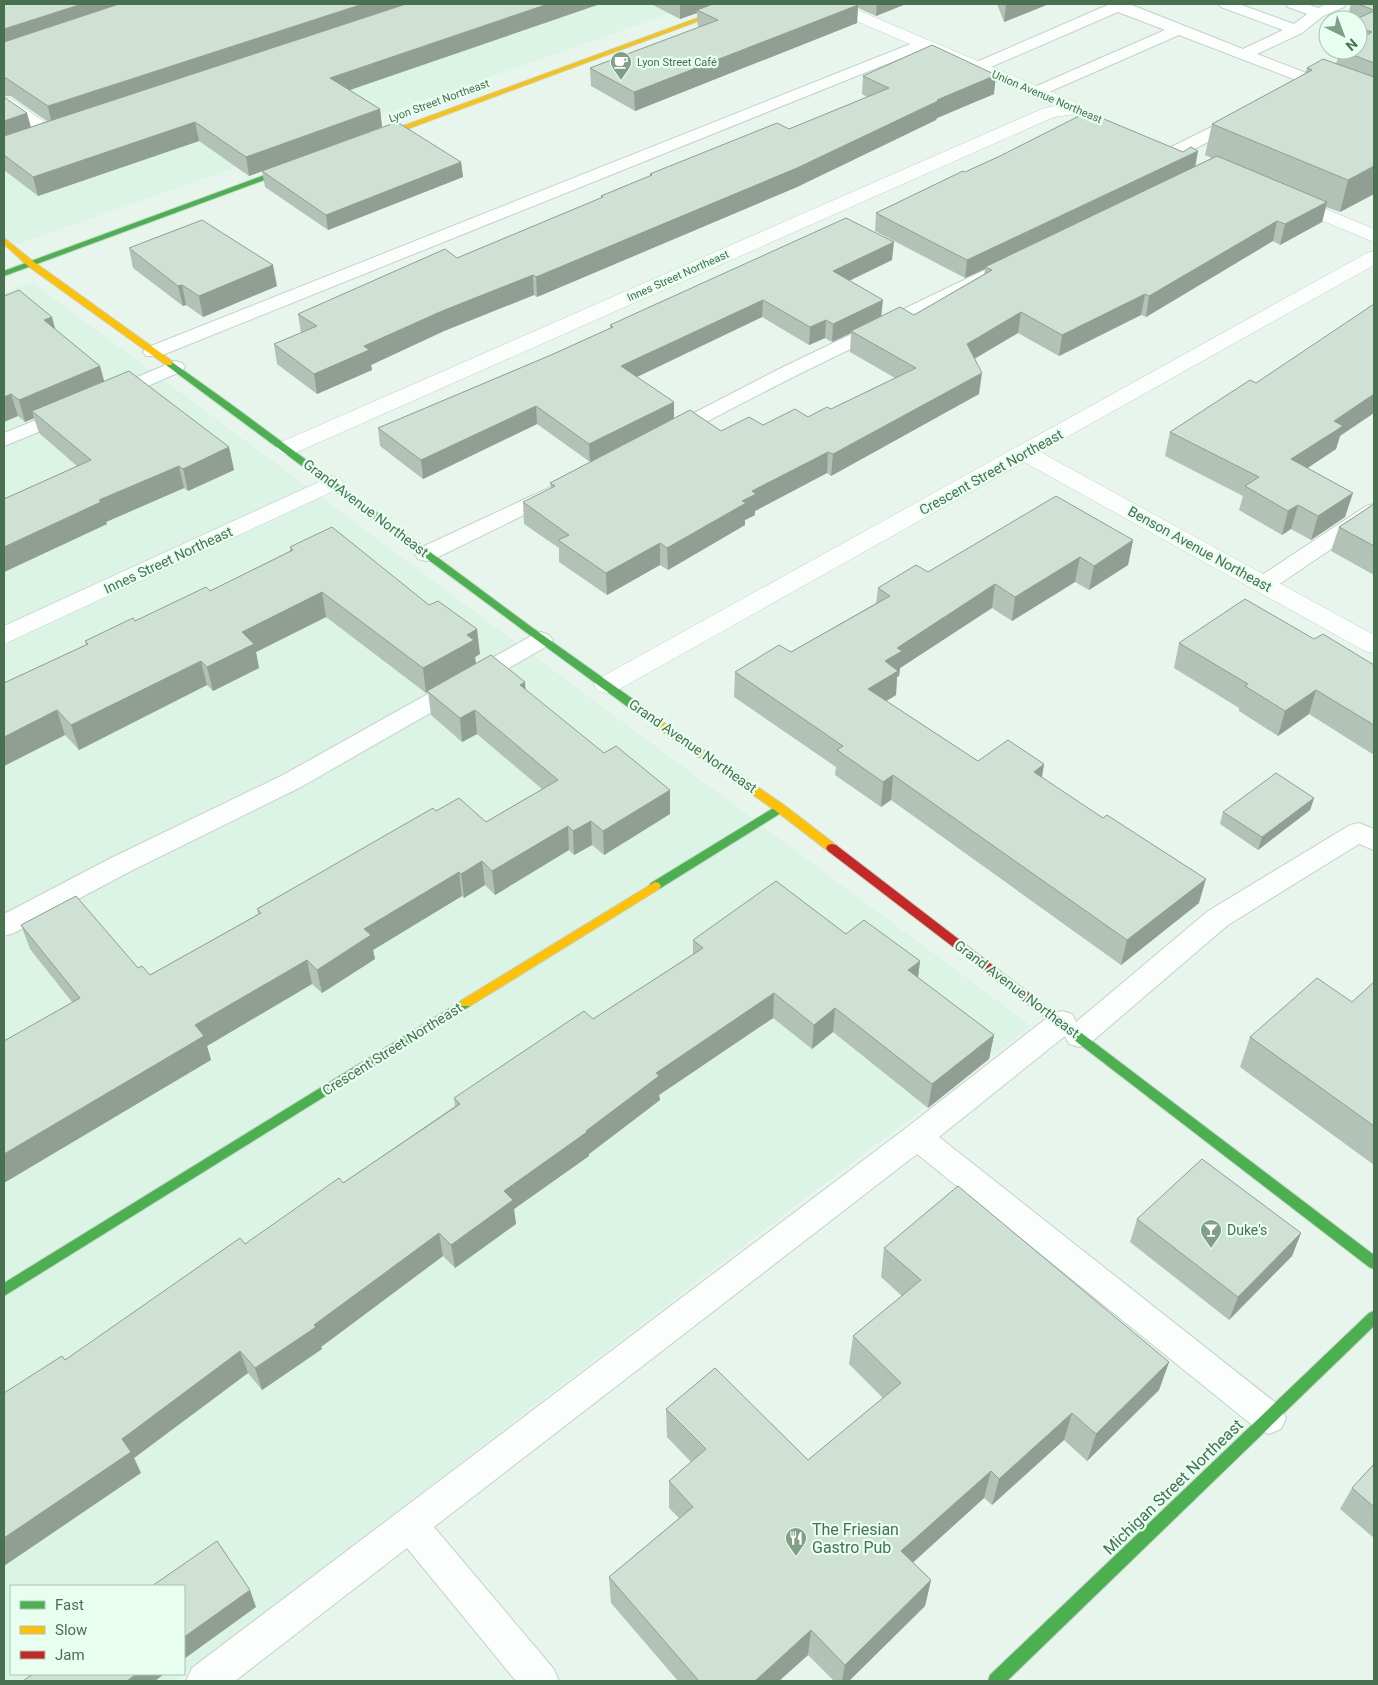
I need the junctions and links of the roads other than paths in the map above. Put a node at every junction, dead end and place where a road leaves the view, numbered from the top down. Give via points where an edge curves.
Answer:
1 (741, 4) edge
2 (830, 4) edge
3 (1226, 4) edge
4 (1293, 4) edge
5 (1339, 4) edge
6 (1120, 5) edge
7 (1325, 10) edge
8 (1318, 13) joint
9 (1178, 30) junction
10 (1296, 30) junction
11 (923, 44) junction
12 (1243, 55) junction
13 (978, 67) junction
14 (1311, 81) junction
15 (1294, 90) edge
16 (1036, 92) junction
17 (4, 102) edge
18 (1374, 105) edge
19 (1260, 108) edge
20 (1079, 111) joint
21 (69, 127) edge
22 (360, 144) edge
23 (1158, 144) edge
24 (1175, 152) junction
25 (313, 161) edge
26 (1198, 161) edge
27 (1277, 194) edge
28 (1374, 236) edge
29 (4, 240) edge
30 (1374, 257) edge
31 (1015, 261) edge
32 (31, 264) junction
33 (4, 274) edge
34 (153, 352) junction
35 (174, 367) junction
36 (4, 440) edge
37 (652, 442) edge
38 (287, 448) junction
39 (1025, 453) junction
40 (572, 482) edge
41 (332, 484) junction
42 (1374, 511) edge
43 (426, 554) junction
44 (1264, 584) junction
45 (4, 636) edge
46 (541, 640) junction
47 (1374, 644) edge
48 (607, 685) junction
49 (780, 808) junction
50 (1374, 841) edge
51 (4, 926) edge
52 (1070, 1029) junction
53 (916, 1137) junction
54 (1374, 1262) edge
55 (4, 1290) edge
56 (1374, 1317) edge
57 (1268, 1418) junction
58 (410, 1525) junction
59 (1010, 1677) edge
60 (205, 1681) edge
61 (540, 1681) edge

1 - 22 street, Lyon Street Northeast
2 - 11 street, Union Avenue Northeast
3 - 10 lane
4 - 8 lane
5 - 7 lane
6 - 9 lane
6 - 13 lane
8 - 10 lane
9 - 12 lane
9 - 16 lane
10 - 12 lane
11 - 13 street, Union Avenue Northeast
11 - 34 lane
12 - 14 lane
13 - 16 street, Union Avenue Northeast
14 - 15 lane
14 - 18 lane
16 - 20 street, Union Avenue Northeast
17 - 21 street via 42,136
19 - 24 lane
20 - 38 street, Innes Street Northeast via 1048,113
23 - 24 street
24 - 26 street
25 - 32 street
27 - 28 street
29 - 32 street, Grand Avenue Northeast
30 - 39 street, Crescent Street Northeast
31 - 37 lane
32 - 33 street
32 - 34 street, Grand Avenue Northeast
34 - 35 street, Grand Avenue Northeast
35 - 36 lane
35 - 38 street, Grand Avenue Northeast
38 - 41 street, Grand Avenue Northeast
39 - 44 street, Benson Avenue Northeast
39 - 48 street, Crescent Street Northeast
40 - 43 lane
41 - 43 street, Grand Avenue Northeast
41 - 45 street, Innes Street Northeast
42 - 44 lane
43 - 46 street, Grand Avenue Northeast
44 - 47 street, Benson Avenue Northeast
46 - 48 street, Grand Avenue Northeast
46 - 51 lane via 292,781
48 - 49 street, Grand Avenue Northeast
49 - 52 street, Grand Avenue Northeast
49 - 55 street, Crescent Street Northeast
50 - 52 lane via 1359,832 1218,918
52 - 53 lane
52 - 54 street, Grand Avenue Northeast
53 - 57 lane
53 - 58 lane
56 - 57 street, Michigan Street Northeast
57 - 59 street, Michigan Street Northeast
58 - 60 lane
58 - 61 lane

